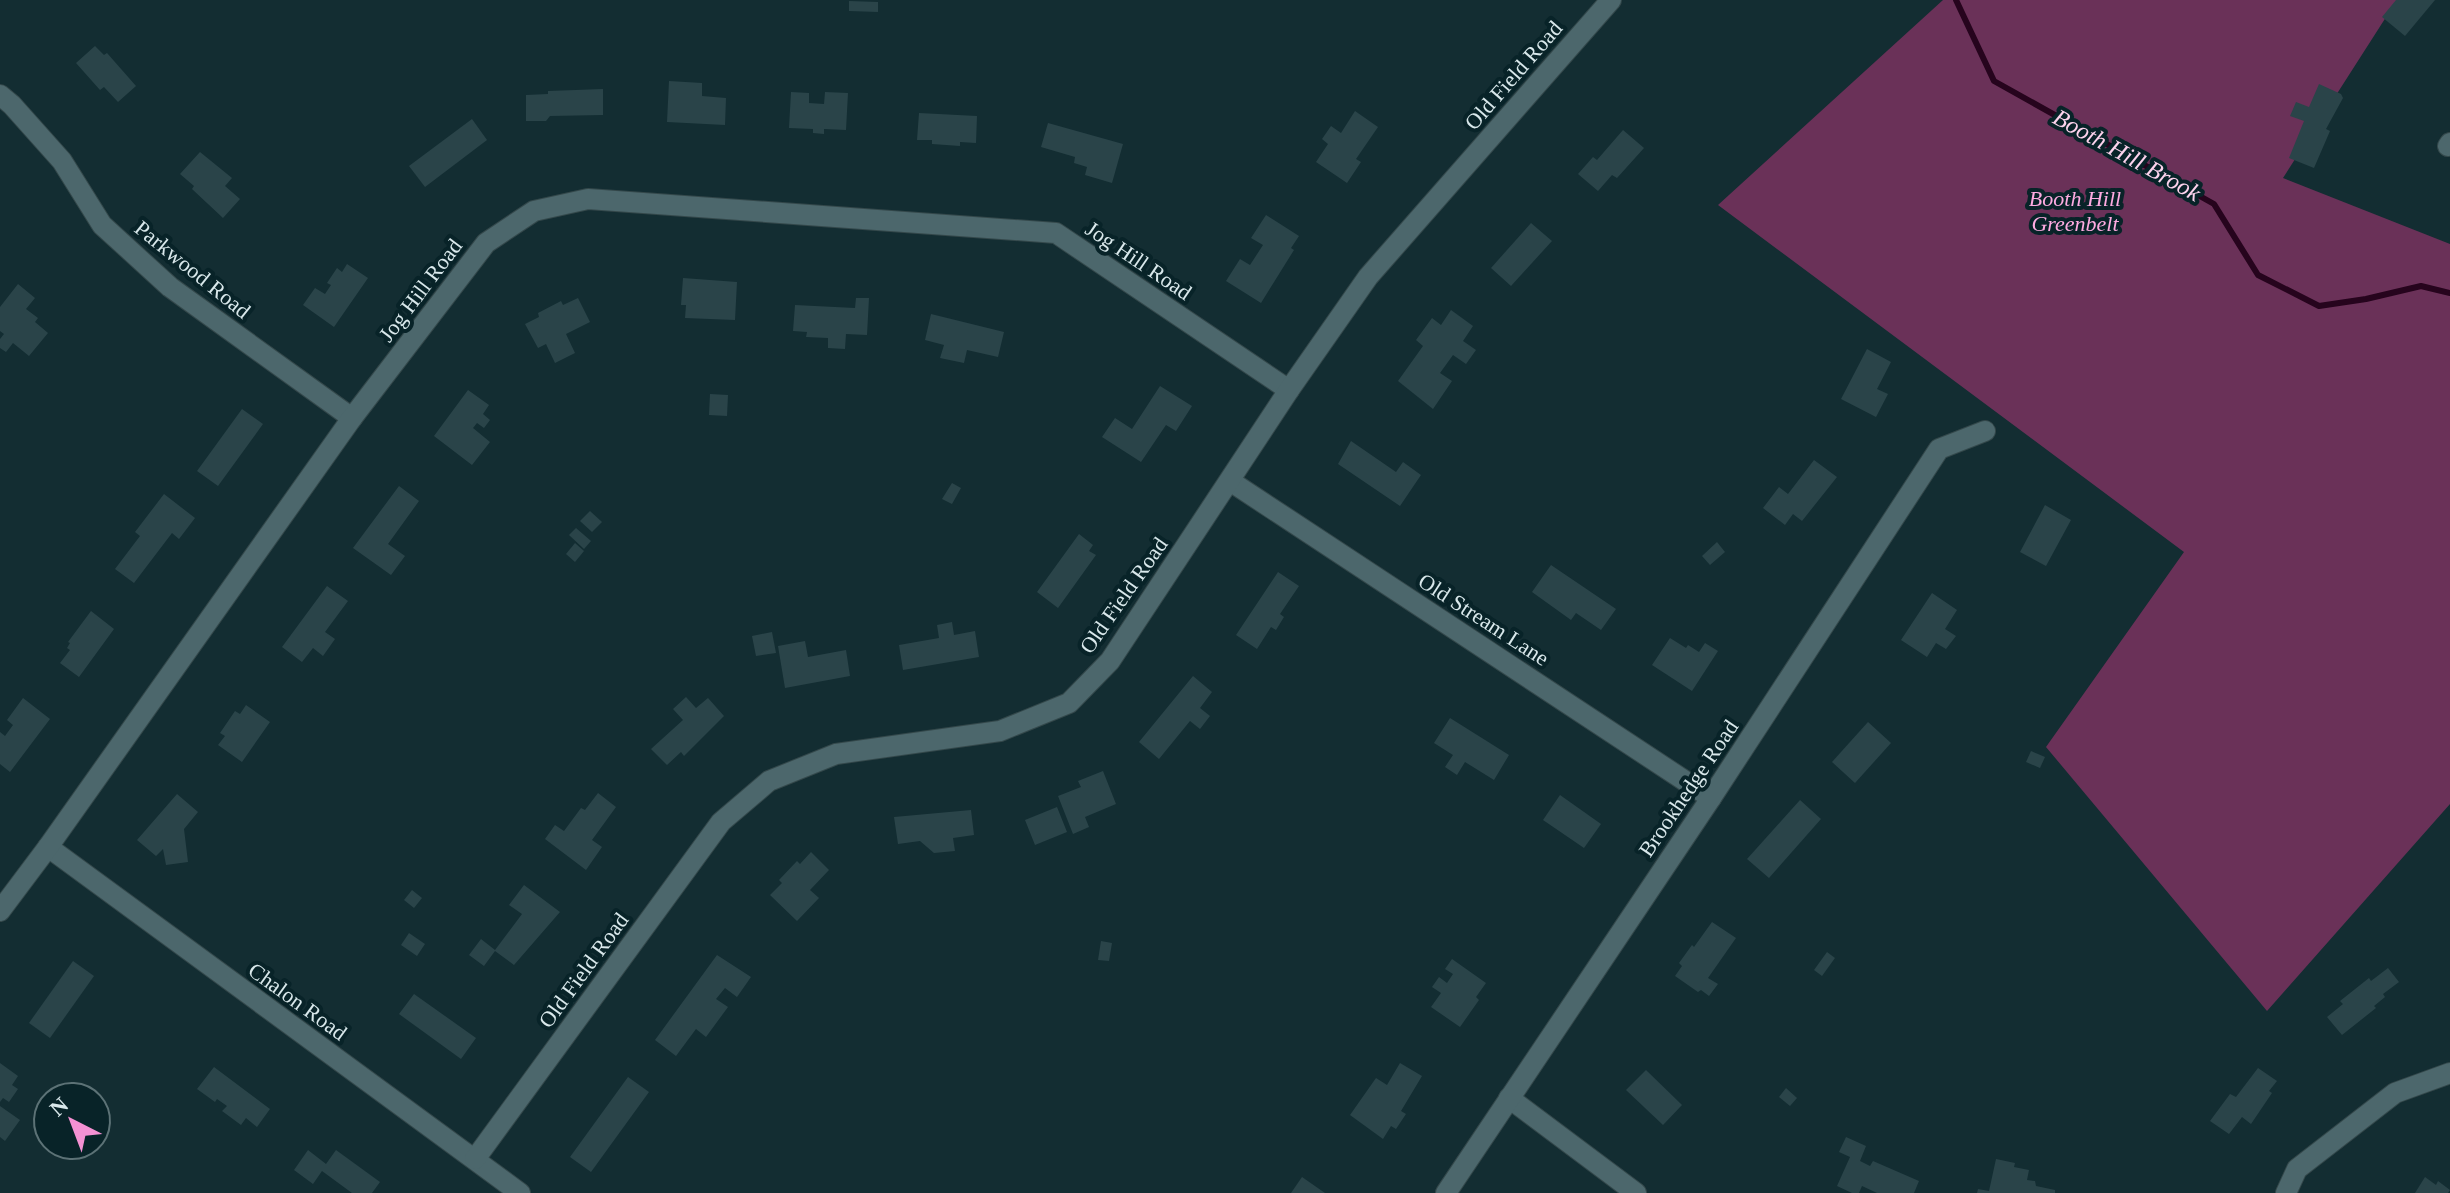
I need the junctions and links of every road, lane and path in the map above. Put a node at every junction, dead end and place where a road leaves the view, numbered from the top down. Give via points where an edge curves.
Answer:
1 (1611, 0) edge
2 (0, 95) edge
3 (1289, 390) junction
4 (352, 418) junction
5 (1985, 431) dead end
6 (1230, 481) junction
7 (1711, 798) junction
8 (48, 847) junction
9 (0, 911) edge
10 (2450, 1073) edge
11 (1509, 1098) junction
12 (475, 1159) junction
13 (520, 1193) edge
14 (1446, 1193) edge
15 (1636, 1193) edge
16 (2286, 1193) edge

1 - 3 street, Old Field Road via 1368,277
2 - 4 street, Parkwood Road via 62,161 102,225 170,287
3 - 4 street, Jog Hill Road via 1056,233 588,199 534,211 486,243
3 - 6 street, Old Field Road
4 - 8 street, Jog Hill Road
5 - 7 street, Brookhedge Road via 1939,449
6 - 7 street, Old Stream Lane
6 - 12 street, Old Field Road via 1110,661 1069,703 1000,731 836,754 769,781 721,822
7 - 11 street, Brookhedge Road
8 - 9 street, Jog Hill Road
8 - 12 street, Chalon Road
10 - 16 street via 2395,1093 2297,1169
11 - 14 street, Brookhedge Road
11 - 15 street
12 - 13 street, Chalon Road

